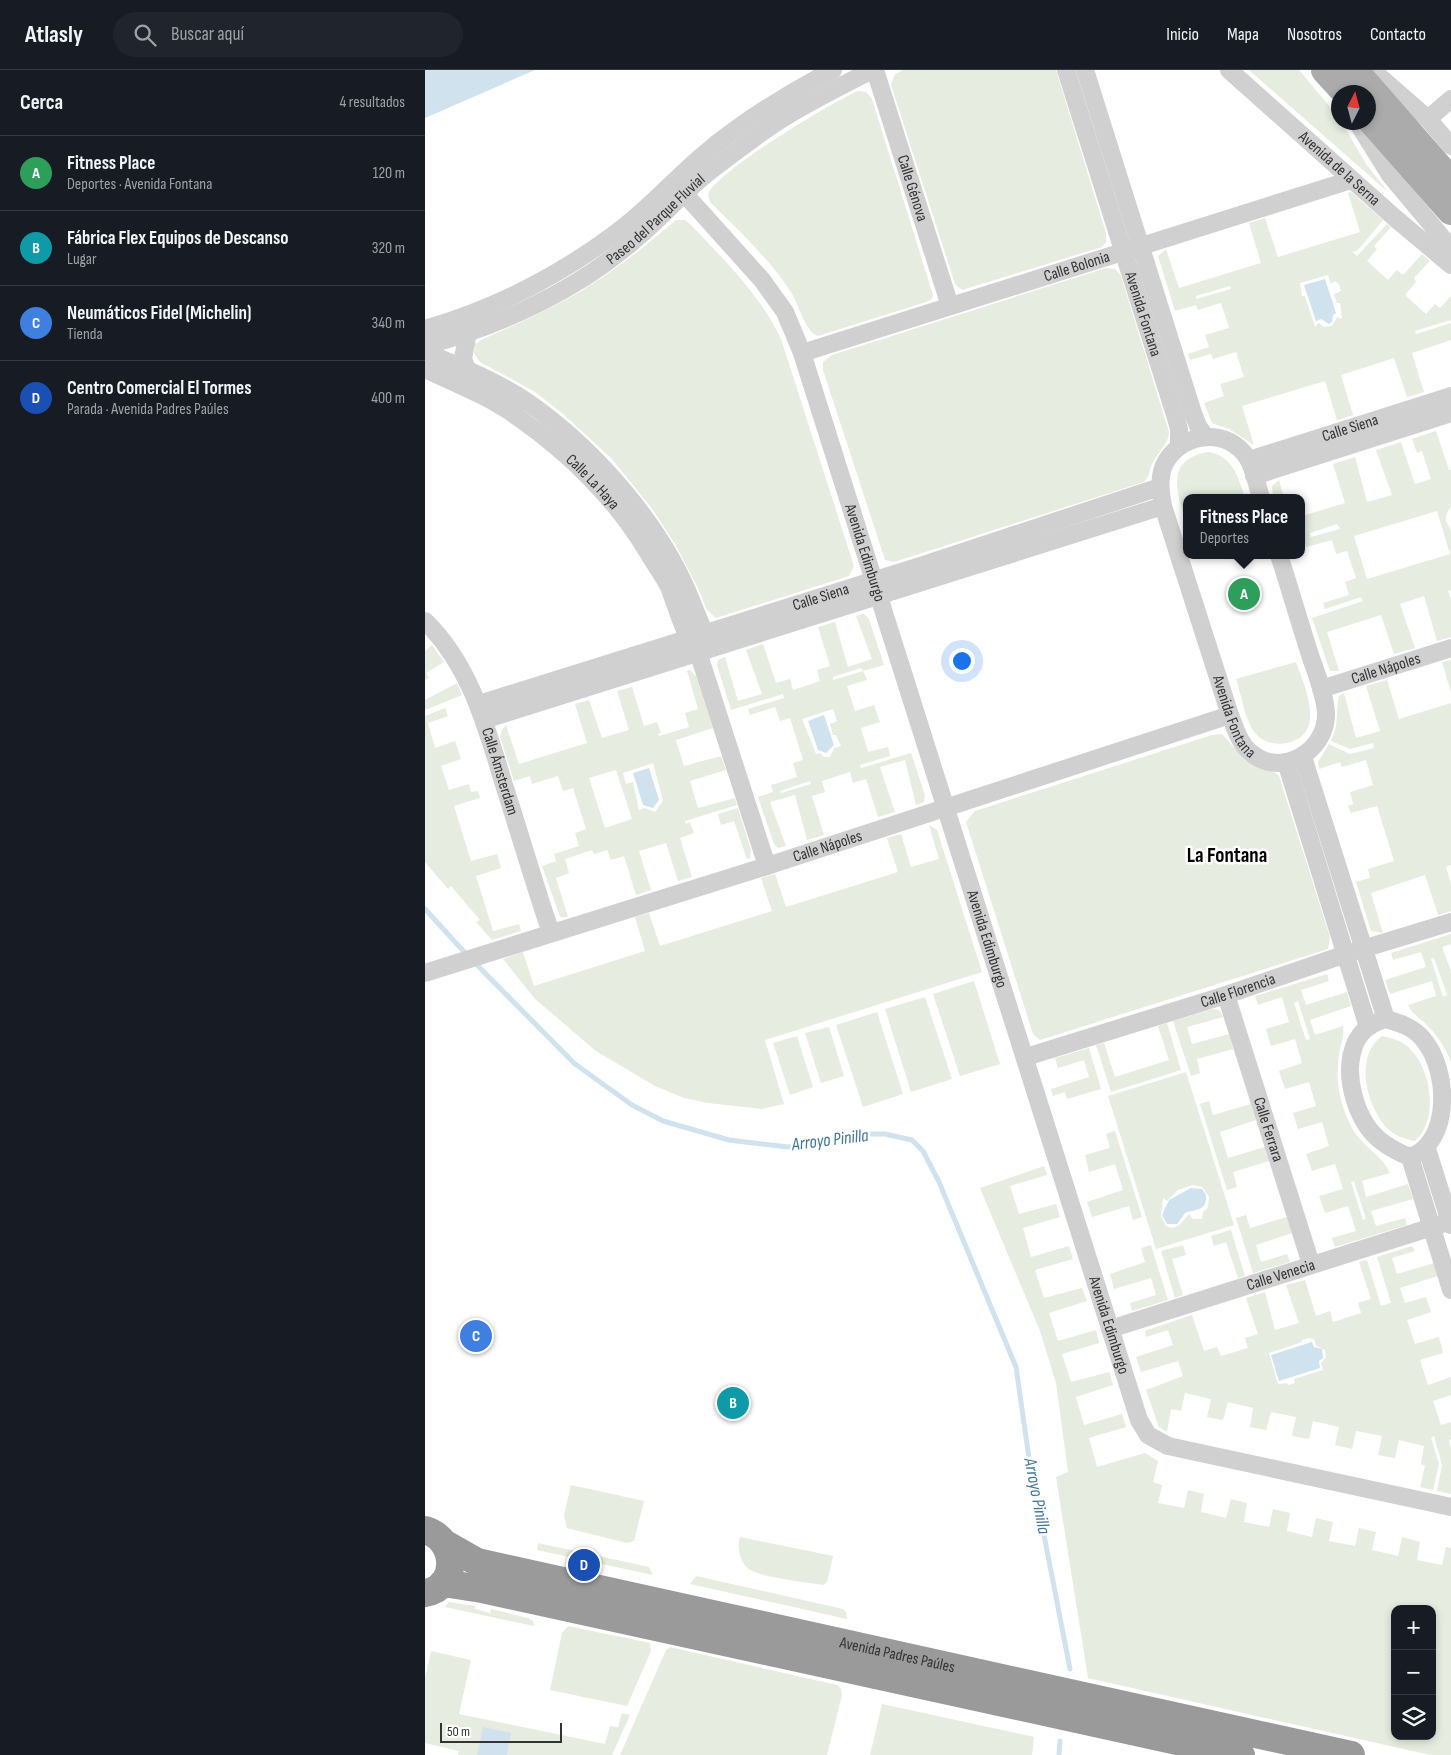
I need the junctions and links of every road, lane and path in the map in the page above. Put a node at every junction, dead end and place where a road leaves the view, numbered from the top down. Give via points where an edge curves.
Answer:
1 (833, 70) edge
2 (874, 70) edge
3 (1066, 70) edge
4 (1085, 70) edge
5 (1229, 70) edge
6 (1325, 70) edge
7 (1354, 70) edge
8 (1372, 70) edge
9 (1335, 85) edge
10 (1339, 85) edge
11 (1451, 99) edge
12 (1428, 119) junction
13 (1376, 126) edge
14 (1362, 130) edge
15 (1451, 146) edge
16 (1351, 180) junction
17 (1451, 181) edge
18 (680, 187) junction
19 (1451, 211) edge
20 (1141, 246) junction
21 (1451, 248) edge
22 (1123, 252) junction
23 (1451, 265) edge
24 (950, 306) junction
25 (468, 333) junction
26 (426, 349) edge
27 (802, 353) junction
28 (467, 370) junction
29 (1451, 396) edge
30 (1451, 413) edge
31 (1205, 437) junction
32 (1179, 446) junction
33 (1252, 468) junction
34 (1160, 487) junction
35 (1260, 494) edge
36 (1163, 506) junction
37 (1280, 559) edge
38 (876, 587) junction
39 (425, 621) edge
40 (696, 642) junction
41 (1451, 648) edge
42 (1321, 689) junction
43 (482, 712) junction
44 (1230, 715) junction
45 (1303, 757) junction
46 (1286, 762) junction
47 (944, 808) junction
48 (767, 866) junction
49 (1451, 922) edge
50 (551, 933) junction
51 (1363, 949) junction
52 (1346, 954) junction
53 (425, 973) edge
54 (1226, 996) junction
55 (1386, 1019) junction
56 (1368, 1026) junction
57 (1025, 1057) junction
58 (1427, 1149) junction
59 (1410, 1157) junction
60 (1451, 1222) edge
61 (1430, 1227) junction
62 (1311, 1264) junction
63 (1451, 1290) edge
64 (1110, 1329) junction
65 (1449, 1508) edge
66 (436, 1538) edge
67 (434, 1588) edge
68 (1223, 1753) edge
69 (1351, 1755) edge

1 - 18 street, Paseo del Parque Fluvial via 742,126 704,154
2 - 18 street, Paseo del Parque Fluvial via 783,118 712,169
2 - 24 street, Calle Génova
3 - 22 street, Avenida Fontana
4 - 20 street, Avenida Fontana
5 - 16 street, Avenida de la Serna
6 - 9 street
6 - 10 main road
7 - 17 main road
8 - 12 street
11 - 12 street
12 - 15 street
13 - 19 main road
14 - 21 street, Avenida de la Serna via 1390,176
16 - 20 street, Calle Bolonia
16 - 23 street, Avenida de la Serna
18 - 25 street, Paseo del Parque Fluvial via 637,238 594,270 531,306
18 - 26 street, Paseo del Parque Fluvial via 583,257 496,304
18 - 27 street, Avenida Edimburgo via 762,280 785,312
20 - 22 street, Calle Bolonia
20 - 31 street, Avenida Fontana via 1193,413
22 - 24 street, Calle Bolonia
22 - 32 street, Avenida Fontana via 1176,418
24 - 27 street, Calle Bolonia
25 - 26 street, Paseo del Parque Fluvial
25 - 28 street via 463,358
26 - 28 street, Calle La Haya
26 - 40 street, Calle La Haya via 467,388 519,417 568,457 613,503 668,586
27 - 38 street, Avenida Edimburgo
28 - 40 street, Calle La Haya via 529,403 581,444 629,498 684,581
29 - 33 street, Calle Siena
30 - 33 street, Calle Siena
31 - 32 street
31 - 33 street via 1229,441 1241,449
32 - 34 street, Avenida Fontana via 1163,470
33 - 35 street
34 - 36 street, Avenida Fontana
34 - 38 street, Calle Siena via 920,566
36 - 38 street, Calle Siena
36 - 44 street, Avenida Fontana
37 - 42 street
38 - 40 street, Calle Siena
38 - 47 street, Avenida Edimburgo
39 - 43 street, Calle Ámsterdam via 437,632 454,658
40 - 43 street, Calle Siena
40 - 48 street, Calle La Haya
41 - 42 street, Calle Nápoles
42 - 45 street via 1326,713 1324,729
43 - 50 street, Calle Ámsterdam
44 - 46 street, Avenida Fontana via 1239,738 1250,752 1266,760
44 - 47 street, Calle Nápoles
45 - 46 street, Avenida Fontana
45 - 51 street
46 - 52 street, Avenida Fontana
47 - 48 street, Calle Nápoles
47 - 57 street, Avenida Edimburgo
48 - 50 street, Calle Nápoles
49 - 51 street, Calle Florencia
50 - 53 street, Calle Nápoles
51 - 52 street, Calle Florencia
51 - 55 street
52 - 54 street, Calle Florencia
52 - 56 street, Avenida Fontana
54 - 57 street, Calle Florencia
54 - 62 street, Calle Ferrara
55 - 56 street
55 - 58 street via 1405,1024 1423,1038 1440,1070 1445,1086 1445,1111 1441,1132
56 - 59 street via 1357,1039 1350,1057 1349,1080 1356,1105 1376,1137 1391,1150
57 - 64 street, Avenida Edimburgo
58 - 59 street
58 - 60 street
59 - 61 street
60 - 61 street, Calle Venecia
61 - 62 street, Calle Venecia
61 - 63 street
62 - 64 street, Calle Venecia
64 - 65 street, Avenida Edimburgo via 1139,1420 1148,1435 1157,1441
66 - 67 highway via 451,1558 450,1571
66 - 69 highway, Avenida Padres Paúles via 477,1562
67 - 68 highway, Avenida Padres Paúles via 481,1589

